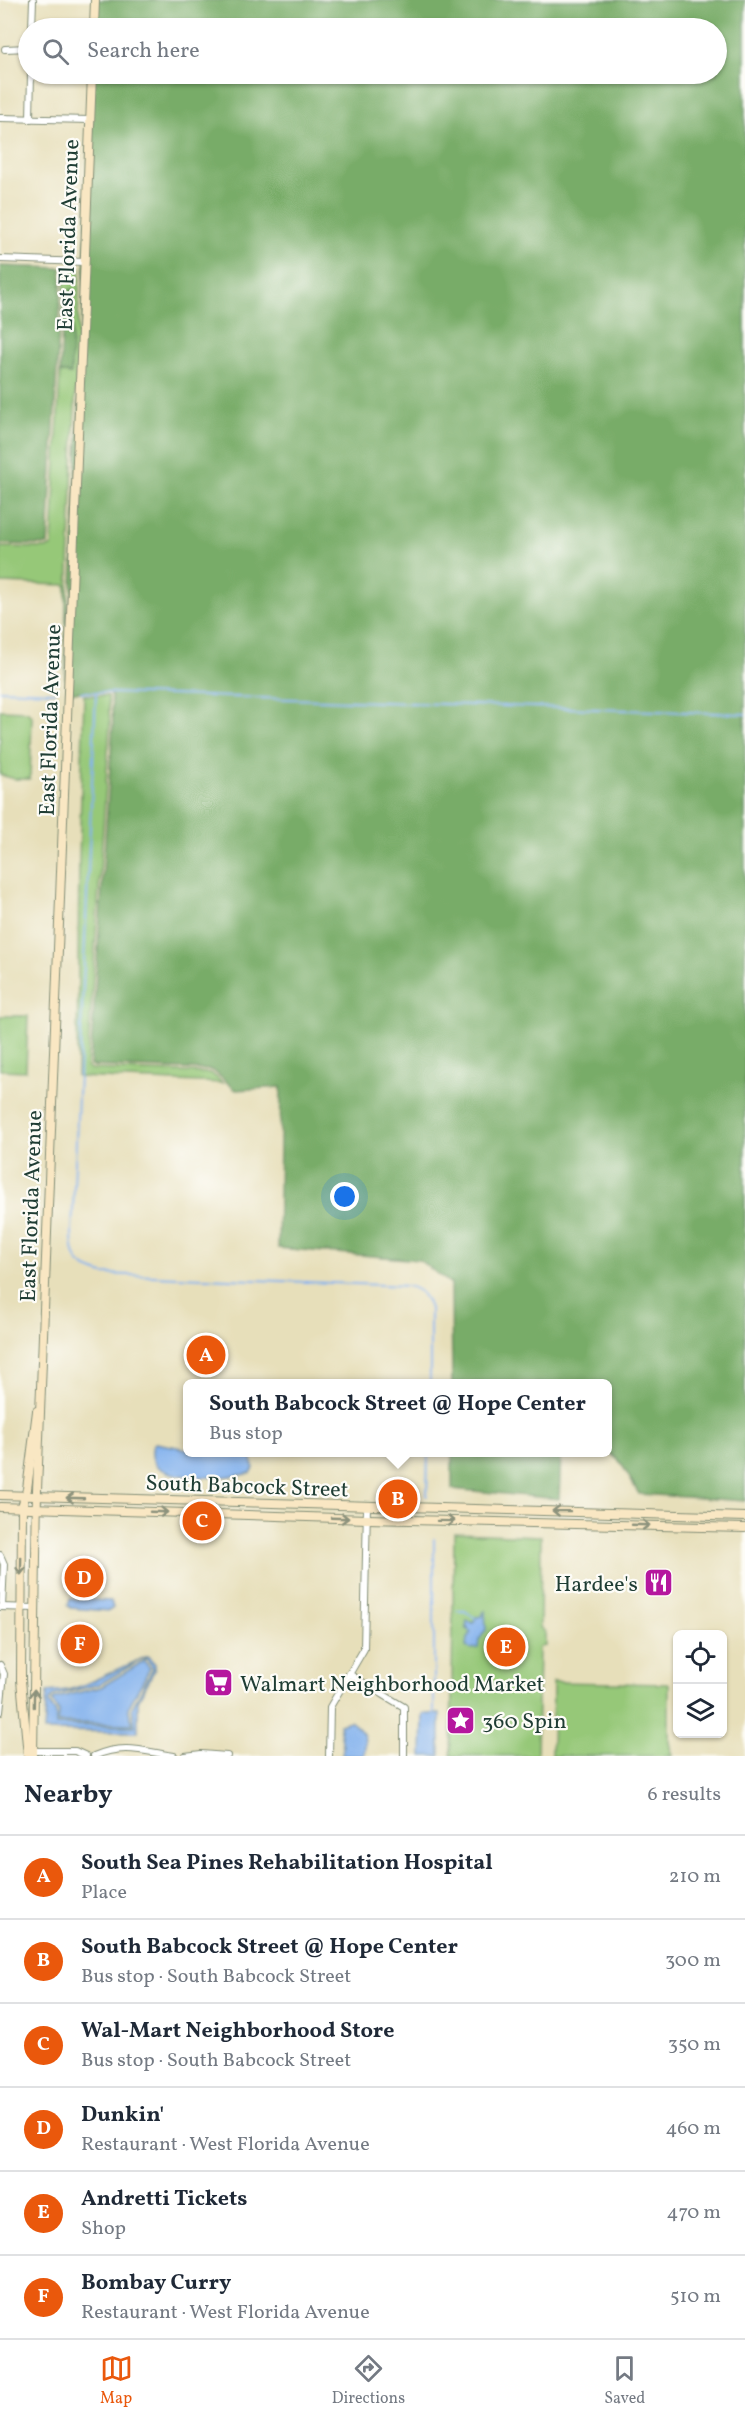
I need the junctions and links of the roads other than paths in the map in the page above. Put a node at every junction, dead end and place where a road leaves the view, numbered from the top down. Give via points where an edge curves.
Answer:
1 (33, 0) edge
2 (95, 0) edge
3 (32, 18) edge
4 (94, 18) edge
5 (18, 48) edge
6 (5, 49) dead end
7 (31, 84) edge
8 (92, 84) edge
9 (0, 118) edge
10 (30, 119) junction
11 (90, 120) junction
12 (0, 260) edge
13 (84, 262) junction
14 (42, 1368) junction
15 (0, 1495) edge
16 (26, 1497) junction
17 (37, 1497) junction
18 (0, 1507) edge
19 (22, 1507) junction
20 (367, 1507) junction
21 (37, 1508) junction
22 (745, 1517) edge
23 (367, 1519) junction
24 (745, 1528) edge
25 (0, 1555) edge
26 (1, 1607) edge
27 (21, 1607) junction
28 (36, 1608) junction
29 (0, 1665) edge
30 (349, 1674) junction
31 (0, 1712) edge
32 (31, 1754) edge
33 (86, 1756) edge
34 (94, 1756) edge
35 (174, 1756) edge
36 (185, 1756) edge
37 (227, 1756) edge
38 (329, 1756) edge
39 (404, 1756) edge

1 - 3 street
2 - 4 street
5 - 6 street
7 - 10 street
8 - 11 street, East Florida Avenue
9 - 10 street
10 - 11 street
11 - 13 street, East Florida Avenue
12 - 13 street
13 - 14 street, East Florida Avenue
14 - 16 street, East Florida Avenue
14 - 17 street, East Florida Avenue
15 - 16 street, South Babcock Street
16 - 17 street, South Babcock Street
16 - 19 street, East Florida Avenue
20 -> 17 street, South Babcock Street
17 - 21 street, East Florida Avenue
18 - 19 street, South Babcock Street
19 - 21 street, South Babcock Street
19 -> 27 street
22 -> 20 street, South Babcock Street
20 - 23 street
21 -> 23 street, South Babcock Street
21 - 28 street, East Florida Avenue
23 -> 24 street, South Babcock Street
23 - 30 street via 364,1649
25 - 26 street via 4,1564
26 - 27 street
27 - 28 street
27 - 32 street via 21,1680
32 -> 28 street, East Florida Avenue
29 - 31 street via 4,1674
30 - 38 street via 330,1707
30 - 39 street via 404,1707
32 - 33 street via 75,1751
34 - 35 street via 131,1748
36 - 37 street

